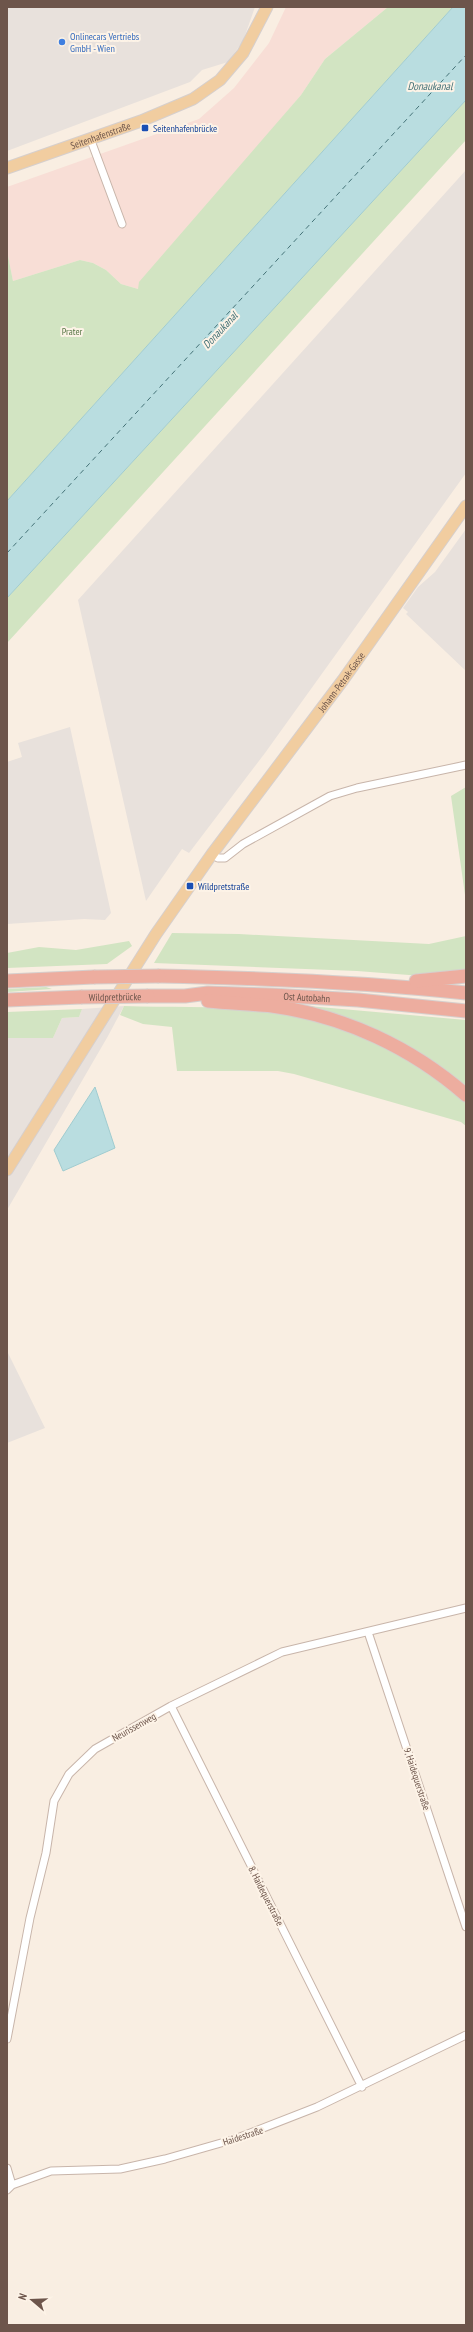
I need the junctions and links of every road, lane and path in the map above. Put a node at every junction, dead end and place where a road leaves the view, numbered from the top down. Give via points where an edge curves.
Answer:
1 (267, 7) edge
2 (90, 138) junction
3 (7, 168) edge
4 (122, 224) dead end
5 (466, 506) edge
6 (466, 765) edge
7 (212, 854) junction
8 (159, 976) joint
9 (466, 976) edge
10 (7, 981) edge
11 (362, 984) junction
12 (466, 994) edge
13 (148, 996) joint
14 (185, 996) junction
15 (7, 1000) edge
16 (466, 1011) edge
17 (466, 1095) edge
18 (7, 1170) edge
19 (466, 1608) edge
20 (368, 1632) junction
21 (171, 1706) junction
22 (466, 1927) edge
23 (466, 2035) edge
24 (7, 2039) edge
25 (362, 2086) junction
26 (7, 2168) edge
27 (9, 2187) edge

1 - 2 main road, Seitenhafenstraße via 243,53 212,86 193,99 169,110
2 - 3 main road, Seitenhafenstraße
2 - 4 street
5 - 7 main road, Johann-Petrak-Gasse via 344,680
6 - 7 street via 356,788 330,796 244,844 226,858 218,858
7 - 18 main road via 156,934
8 - 10 highway, Wildpretbrücke, bridge
8 - 11 highway, Ost Autobahn via 273,978
9 - 11 highway via 431,981
11 - 12 highway, Ost Autobahn
13 - 14 highway, Ost Autobahn
13 - 15 highway, Wildpretbrücke, bridge
14 - 16 highway, Ost Autobahn via 208,993 358,1000
14 - 17 highway via 208,1001 272,1006 355,1027 416,1057
19 - 20 street, Neurissenweg
20 - 21 street, Neurissenweg via 282,1652
20 - 22 street, 9. Haidequerstraße
21 - 24 street, Neurissenweg via 95,1749 69,1774 54,1801 46,1853 30,1918
21 - 25 street, 8. Haidequerstraße
23 - 25 street, Haidestraße
25 - 27 street, Haidestraße via 282,2122 166,2159 120,2169 51,2171
26 - 27 street

